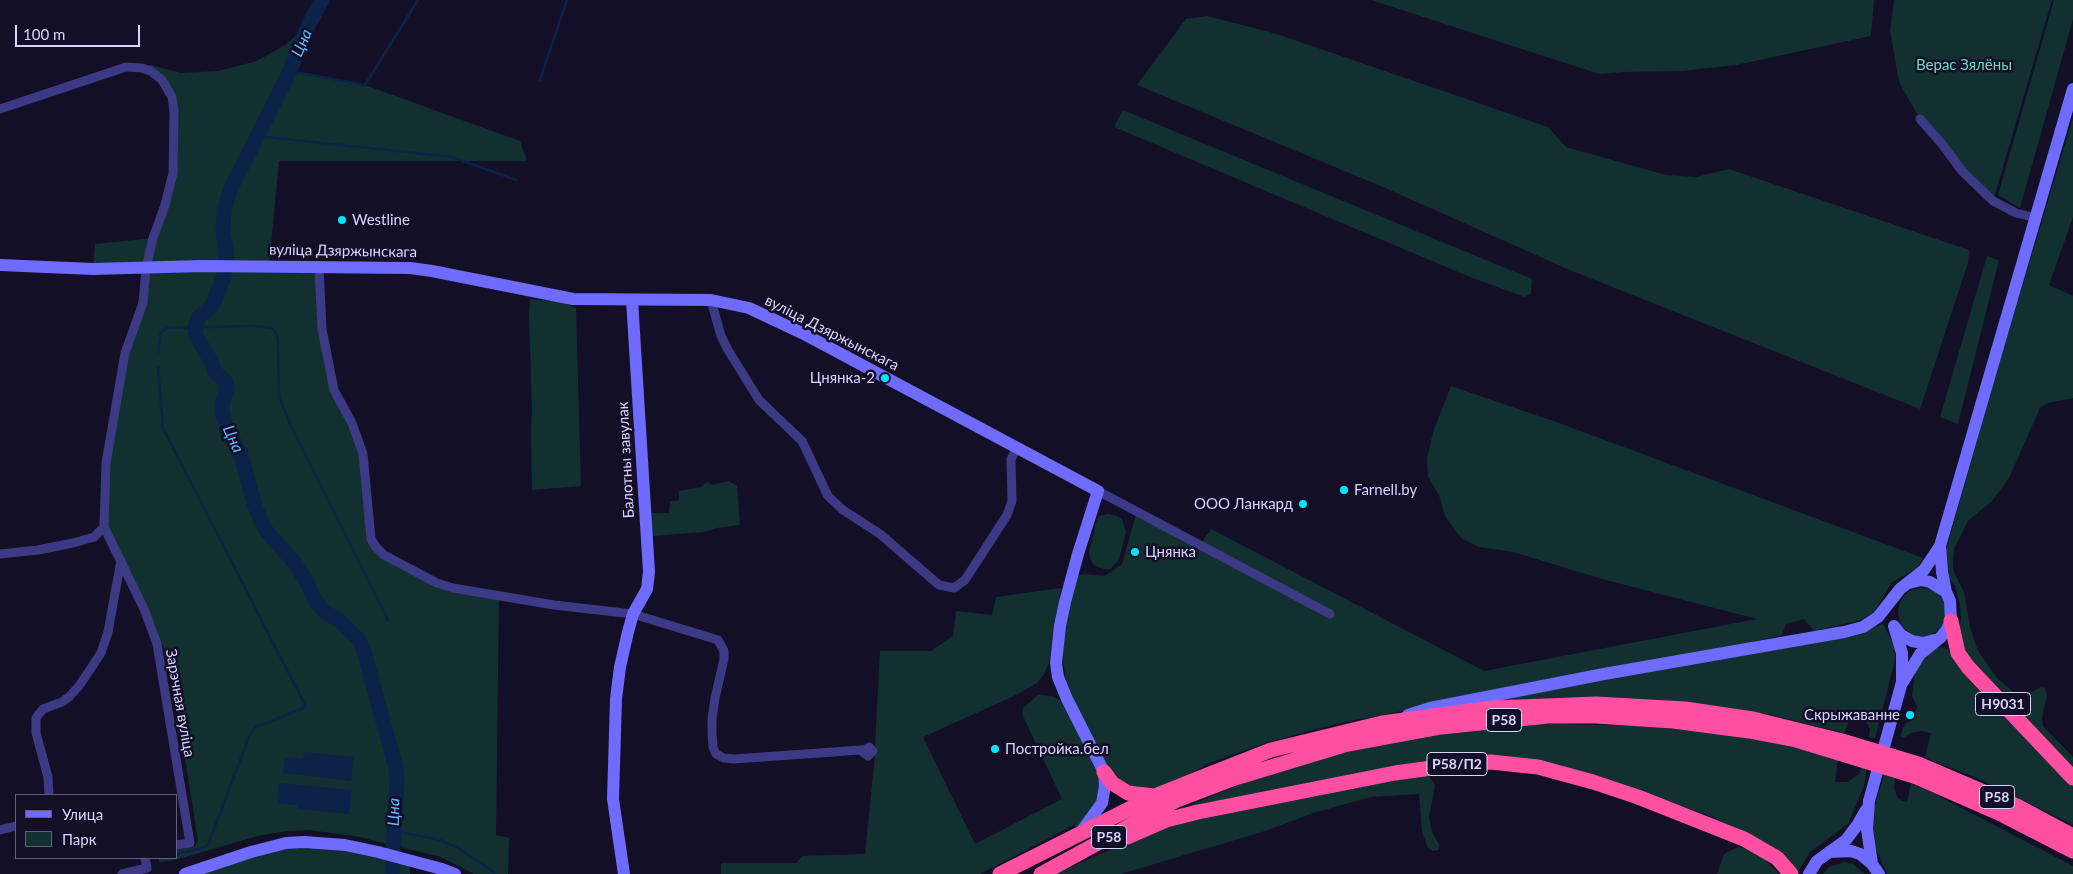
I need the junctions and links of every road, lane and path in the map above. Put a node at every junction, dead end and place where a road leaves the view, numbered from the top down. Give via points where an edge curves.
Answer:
1 (2073, 89) edge
2 (0, 109) edge
3 (1920, 119) dead end
4 (2036, 218) junction
5 (0, 265) edge
6 (320, 267) junction
7 (146, 268) junction
8 (632, 300) junction
9 (711, 300) junction
10 (1017, 448) junction
11 (1098, 491) junction
12 (104, 527) junction
13 (1940, 546) junction
14 (0, 554) edge
15 (121, 560) junction
16 (1909, 583) junction
17 (1946, 592) junction
18 (1890, 603) junction
19 (633, 614) junction
20 (1330, 614) dead end
21 (1951, 621) junction
22 (1894, 626) junction
23 (1934, 640) junction
24 (1902, 682) junction
25 (1382, 723) junction
26 (1840, 747) junction
27 (860, 750) dead end
28 (1916, 770) junction
29 (1104, 772) junction
30 (2073, 778) edge
31 (49, 794) edge
32 (1155, 796) junction
33 (1868, 805) junction
34 (15, 826) edge
35 (0, 830) edge
36 (1082, 832) junction
37 (2073, 836) edge
38 (178, 845) edge
39 (1829, 852) junction
40 (2073, 852) edge
41 (145, 859) edge
42 (421, 869) edge
43 (1876, 869) edge
44 (122, 874) edge
45 (184, 874) edge
46 (455, 874) edge
47 (624, 874) edge
48 (1000, 874) edge
49 (1043, 874) edge
50 (1792, 874) edge
51 (1809, 874) edge

1 - 4 main road, Н9031
2 - 7 street via 126,67 151,71 162,80 172,97 174,157 165,205
3 - 4 street via 1962,172 1993,201 2016,213
4 - 13 main road, Н9031
5 - 7 main road, вуліца Дзяржынскага
6 - 7 main road, вуліца Дзяржынскага
6 - 8 main road, вуліца Дзяржынскага via 420,269 573,299
6 - 19 street via 322,329 334,390 364,454 372,539 376,547 384,555 453,588
7 - 12 street via 143,303 124,353 106,463
8 - 9 main road, вуліца Дзяржынскага
8 - 19 main road, Балотны завулак via 649,572 647,590
9 - 10 main road, вуліца Дзяржынскага via 768,315
9 - 10 street via 721,336 738,367 759,400 802,441 828,496 880,534 939,585 954,588 966,580 1008,515 1012,501 1012,459
10 - 11 main road, вуліца Дзяржынскага
11 - 20 street, вуліца Дзяржынскага
11 - 29 main road via 1065,602 1056,664 1067,699
12 - 14 street via 94,537 73,543
12 - 15 street, Зарэчная вуліца
13 - 16 main road, Н9031 via 1924,570
13 - 17 main road, Н9031
15 - 31 street via 101,653 69,697 43,709 36,718 36,733 48,776
15 - 38 street, Зарэчная вуліца via 156,644 190,843
16 - 17 main road via 1922,580
16 - 18 main road, Н9031
17 - 21 main road, Н9031
18 - 22 main road
18 - 25 main road, Н9031 via 1863,627 1844,632 1501,694 1430,708
19 - 27 street via 718,640 724,659 712,719 716,754 734,759
19 - 47 main road, Балотны завулак via 620,667 614,751 613,799
21 - 23 main road
21 - 30 highway, Н9031 via 1958,652 1968,667
22 - 23 main road via 1912,641
22 - 24 main road via 1902,652
23 - 24 main road via 1920,654
24 - 33 main road
25 - 26 highway, Р58 via 1493,708 1596,704 1685,709 1753,719
25 - 32 highway, Р58 via 1271,750
26 - 28 highway, Р58, bridge
26 - 49 highway, Р58 via 1673,721 1596,716 1548,716 1432,728 1344,745 1235,778 1177,800
28 - 37 highway, Р58 via 2011,804
28 - 40 highway, Р58
29 - 32 highway via 1112,783 1128,794
29 - 36 main road via 1102,803
32 - 36 highway, Р58
33 - 39 main road via 1846,840
33 - 43 main road via 1867,829
34 - 35 street
36 - 48 highway, Р58
39 - 43 main road via 1860,854
39 - 51 main road via 1817,861
41 - 44 street via 147,868
42 - 45 main road via 406,859 378,852 322,843 286,843
42 - 46 main road
49 - 50 highway, Р58/П2 via 1166,820 1395,773 1491,762 1538,768 1638,797 1744,839 1777,858

